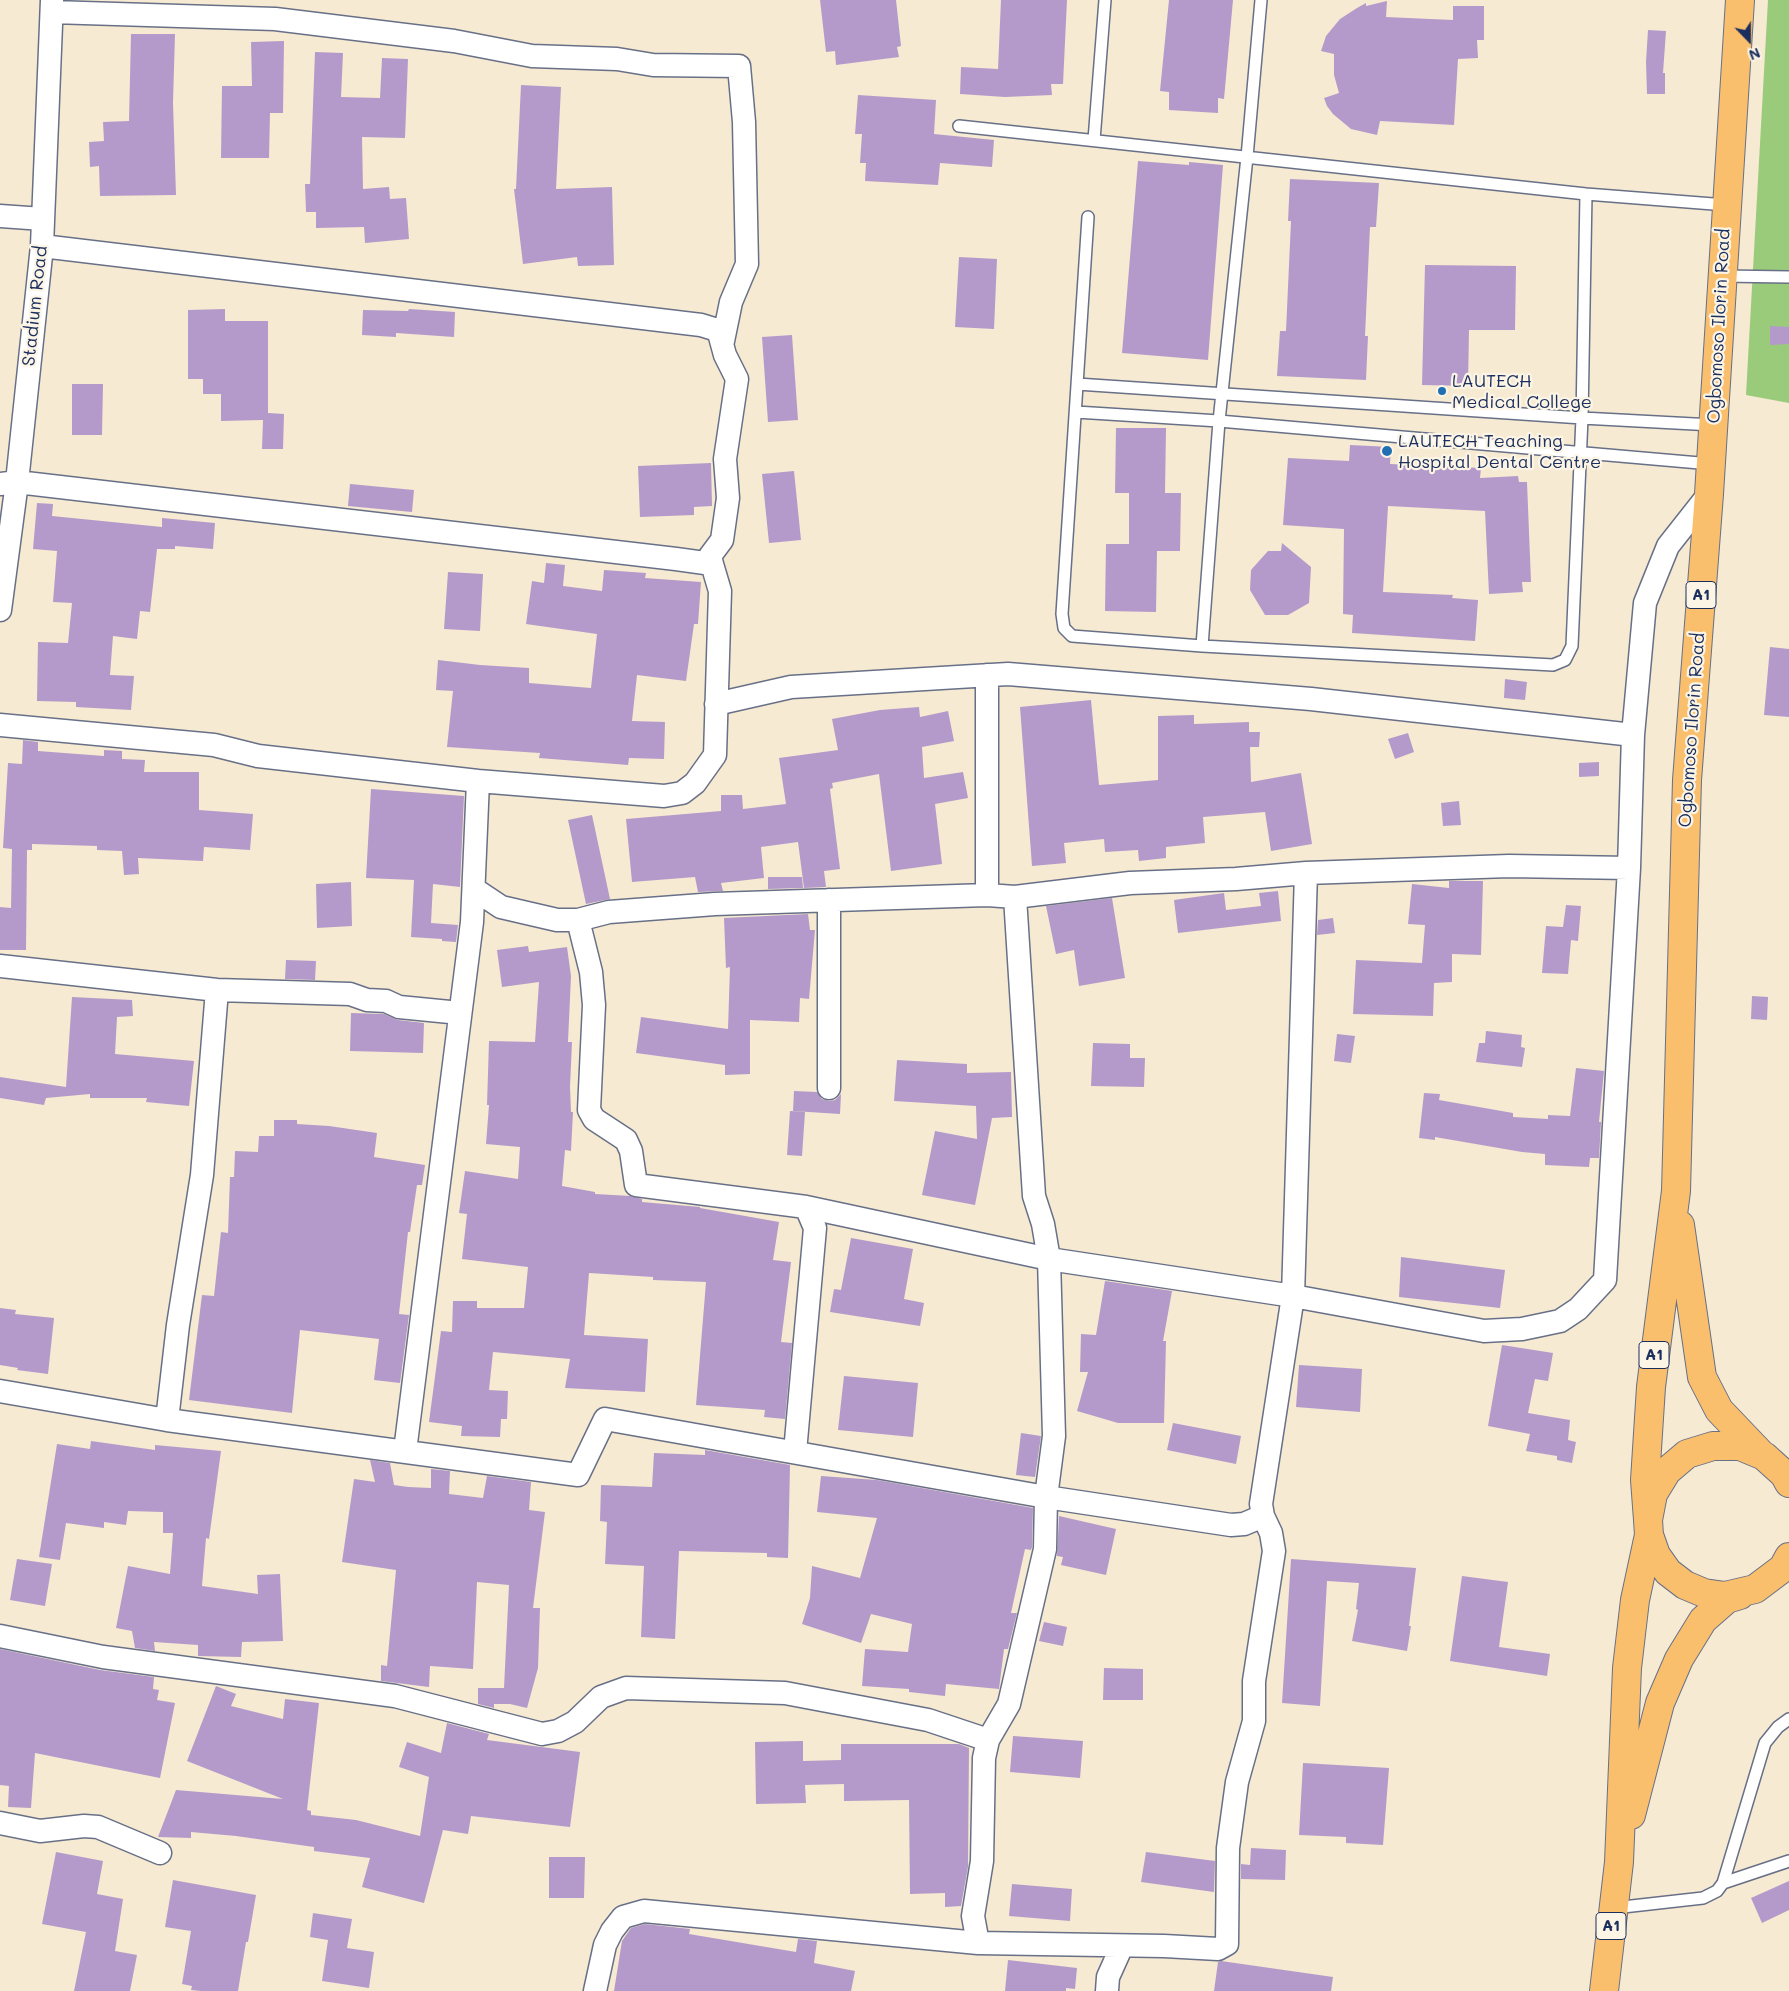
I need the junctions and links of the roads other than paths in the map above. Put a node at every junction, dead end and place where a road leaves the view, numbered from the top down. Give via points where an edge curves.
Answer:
1 (1105, 0) edge
2 (1260, 0) edge
3 (1740, 0) edge
4 (52, 6) edge
5 (959, 126) dead end
6 (1094, 140) junction
7 (1247, 157) junction
8 (1586, 194) junction
9 (1726, 205) junction
10 (0, 216) edge
11 (1088, 216) dead end
12 (43, 218) junction
13 (42, 246) junction
14 (1722, 276) junction
15 (1789, 277) edge
16 (723, 341) junction
17 (1077, 384) junction
18 (1223, 394) junction
19 (1076, 412) junction
20 (1582, 418) junction
21 (1219, 421) junction
22 (1713, 425) junction
23 (1579, 453) junction
24 (1711, 464) junction
25 (8, 483) edge
26 (1709, 494) junction
27 (712, 564) junction
28 (0, 610) edge
29 (1202, 646) junction
30 (987, 674) junction
31 (716, 704) junction
32 (0, 724) edge
33 (1633, 735) junction
34 (478, 781) junction
35 (1629, 868) junction
36 (1306, 873) junction
37 (474, 889) junction
38 (987, 895) junction
39 (1015, 897) junction
40 (829, 900) junction
41 (500, 907) junction
42 (578, 920) junction
43 (472, 922) junction
44 (0, 966) edge
45 (217, 990) junction
46 (460, 1014) junction
47 (828, 1088) dead end
48 (1676, 1191) junction
49 (806, 1207) junction
50 (843, 1215) junction
51 (815, 1228) junction
52 (1049, 1259) junction
53 (1293, 1296) junction
54 (0, 1391) edge
55 (167, 1420) junction
56 (405, 1451) junction
57 (795, 1452) junction
58 (1764, 1456) junction
59 (1789, 1483) edge
60 (1046, 1497) junction
61 (1263, 1516) junction
62 (1649, 1528) junction
63 (1789, 1557) edge
64 (1746, 1592) junction
65 (0, 1636) edge
66 (1789, 1719) edge
67 (988, 1740) junction
68 (0, 1823) edge
69 (160, 1853) dead end
70 (1789, 1861) edge
71 (1619, 1862) junction
72 (1723, 1883) junction
73 (1613, 1908) junction
74 (978, 1943) junction
75 (1122, 1946) junction
76 (595, 1991) edge
77 (1107, 1991) edge
78 (1604, 1991) edge

1 - 6 lane
2 - 7 lane
3 - 9 highway, Ogbomoso Ilorin Road / A1
4 - 12 street, Stadium Road
4 - 16 street via 275,18 454,41 532,56 617,59 652,65 739,66 744,122 747,264 731,302
5 - 6 lane
6 - 7 lane
7 - 8 lane
7 - 18 lane
8 - 9 lane
8 - 20 lane
9 - 14 highway, Ogbomoso Ilorin Road / A1
10 - 12 street
11 - 17 lane
12 - 13 street, Stadium Road
13 - 16 street via 701,325 714,329
13 - 25 street, Stadium Road
14 - 15 lane
14 - 22 highway, Ogbomoso Ilorin Road / A1
16 - 27 street via 725,355 737,379 725,459 728,498 722,540 710,556
17 - 18 lane
17 - 19 lane
18 - 20 lane
18 - 21 lane
19 - 21 lane
19 - 29 lane via 1062,614 1064,628 1072,636
20 - 22 lane
20 - 23 lane
21 - 23 lane
21 - 29 lane
22 - 24 highway, Ogbomoso Ilorin Road / A1
23 - 24 lane
23 - 29 lane via 1572,646 1565,660 1553,665
24 - 26 highway, Ogbomoso Ilorin Road / A1
25 - 27 street
25 - 28 street, Stadium Road
26 - 33 street via 1668,546 1645,602
26 - 48 highway, Ogbomoso Ilorin Road / A1 via 1687,780
27 - 31 street via 720,591
30 - 31 street via 791,687
30 - 33 street via 1311,699
30 - 38 street
31 - 34 street via 714,755 695,783 682,793 664,796
32 - 34 street via 214,745 258,756
33 - 35 street
34 - 37 street
35 - 36 street via 1509,866
35 - 53 street via 1605,1280 1578,1309 1560,1320 1522,1329 1484,1331
36 - 39 street via 1130,883
36 - 53 street
37 - 41 street
37 - 43 street
38 - 39 street
38 - 40 street
39 - 52 street via 1034,1196
40 - 42 street via 609,912
40 - 47 street
41 - 42 street via 557,920
41 - 43 street
42 - 49 street via 591,972 594,1005 589,1110 594,1118 626,1140 636,1185
43 - 46 street
44 - 45 street
45 - 46 street via 350,994 399,1007
45 - 55 street via 202,1175 178,1325
46 - 56 street
48 - 58 highway, A1 via 1702,1377 1719,1410
48 - 62 highway, A1 via 1651,1387 1645,1480
49 - 50 street
49 - 51 street
50 - 51 street
50 - 52 street
51 - 57 street
52 - 53 street
52 - 60 street via 1054,1436
53 - 61 street via 1260,1504
54 - 55 street
55 - 56 street
56 - 57 street via 578,1475 605,1419
57 - 60 street
58 - 59 highway
58 - 62 highway via 1740,1446 1713,1446 1687,1454 1667,1471 1653,1494
60 - 61 street via 1231,1525 1244,1524
60 - 67 street via 1045,1548 1009,1704
61 - 75 street via 1271,1533 1274,1551 1254,1681 1254,1721 1237,1782 1228,1848 1226,1944 1218,1949
62 - 64 highway via 1656,1555 1668,1572 1685,1585 1704,1593 1725,1596
62 - 71 highway, A1 via 1635,1600 1627,1668
63 - 64 highway via 1763,1585
64 - 71 highway, A1 via 1714,1608 1679,1659 1660,1703
65 - 67 street via 103,1657 396,1696 542,1734 558,1731 575,1722 601,1698 626,1688 785,1693 928,1720
66 - 72 lane via 1765,1743
67 - 74 street via 984,1758 982,1860 973,1916
68 - 69 street via 40,1832 84,1826 98,1828
70 - 72 lane
71 - 73 highway, A1
72 - 73 lane via 1713,1894 1703,1898
73 - 78 highway, A1
74 - 75 street
74 - 76 street via 644,1911 623,1917 612,1931 605,1945
75 - 77 street via 1108,1977

